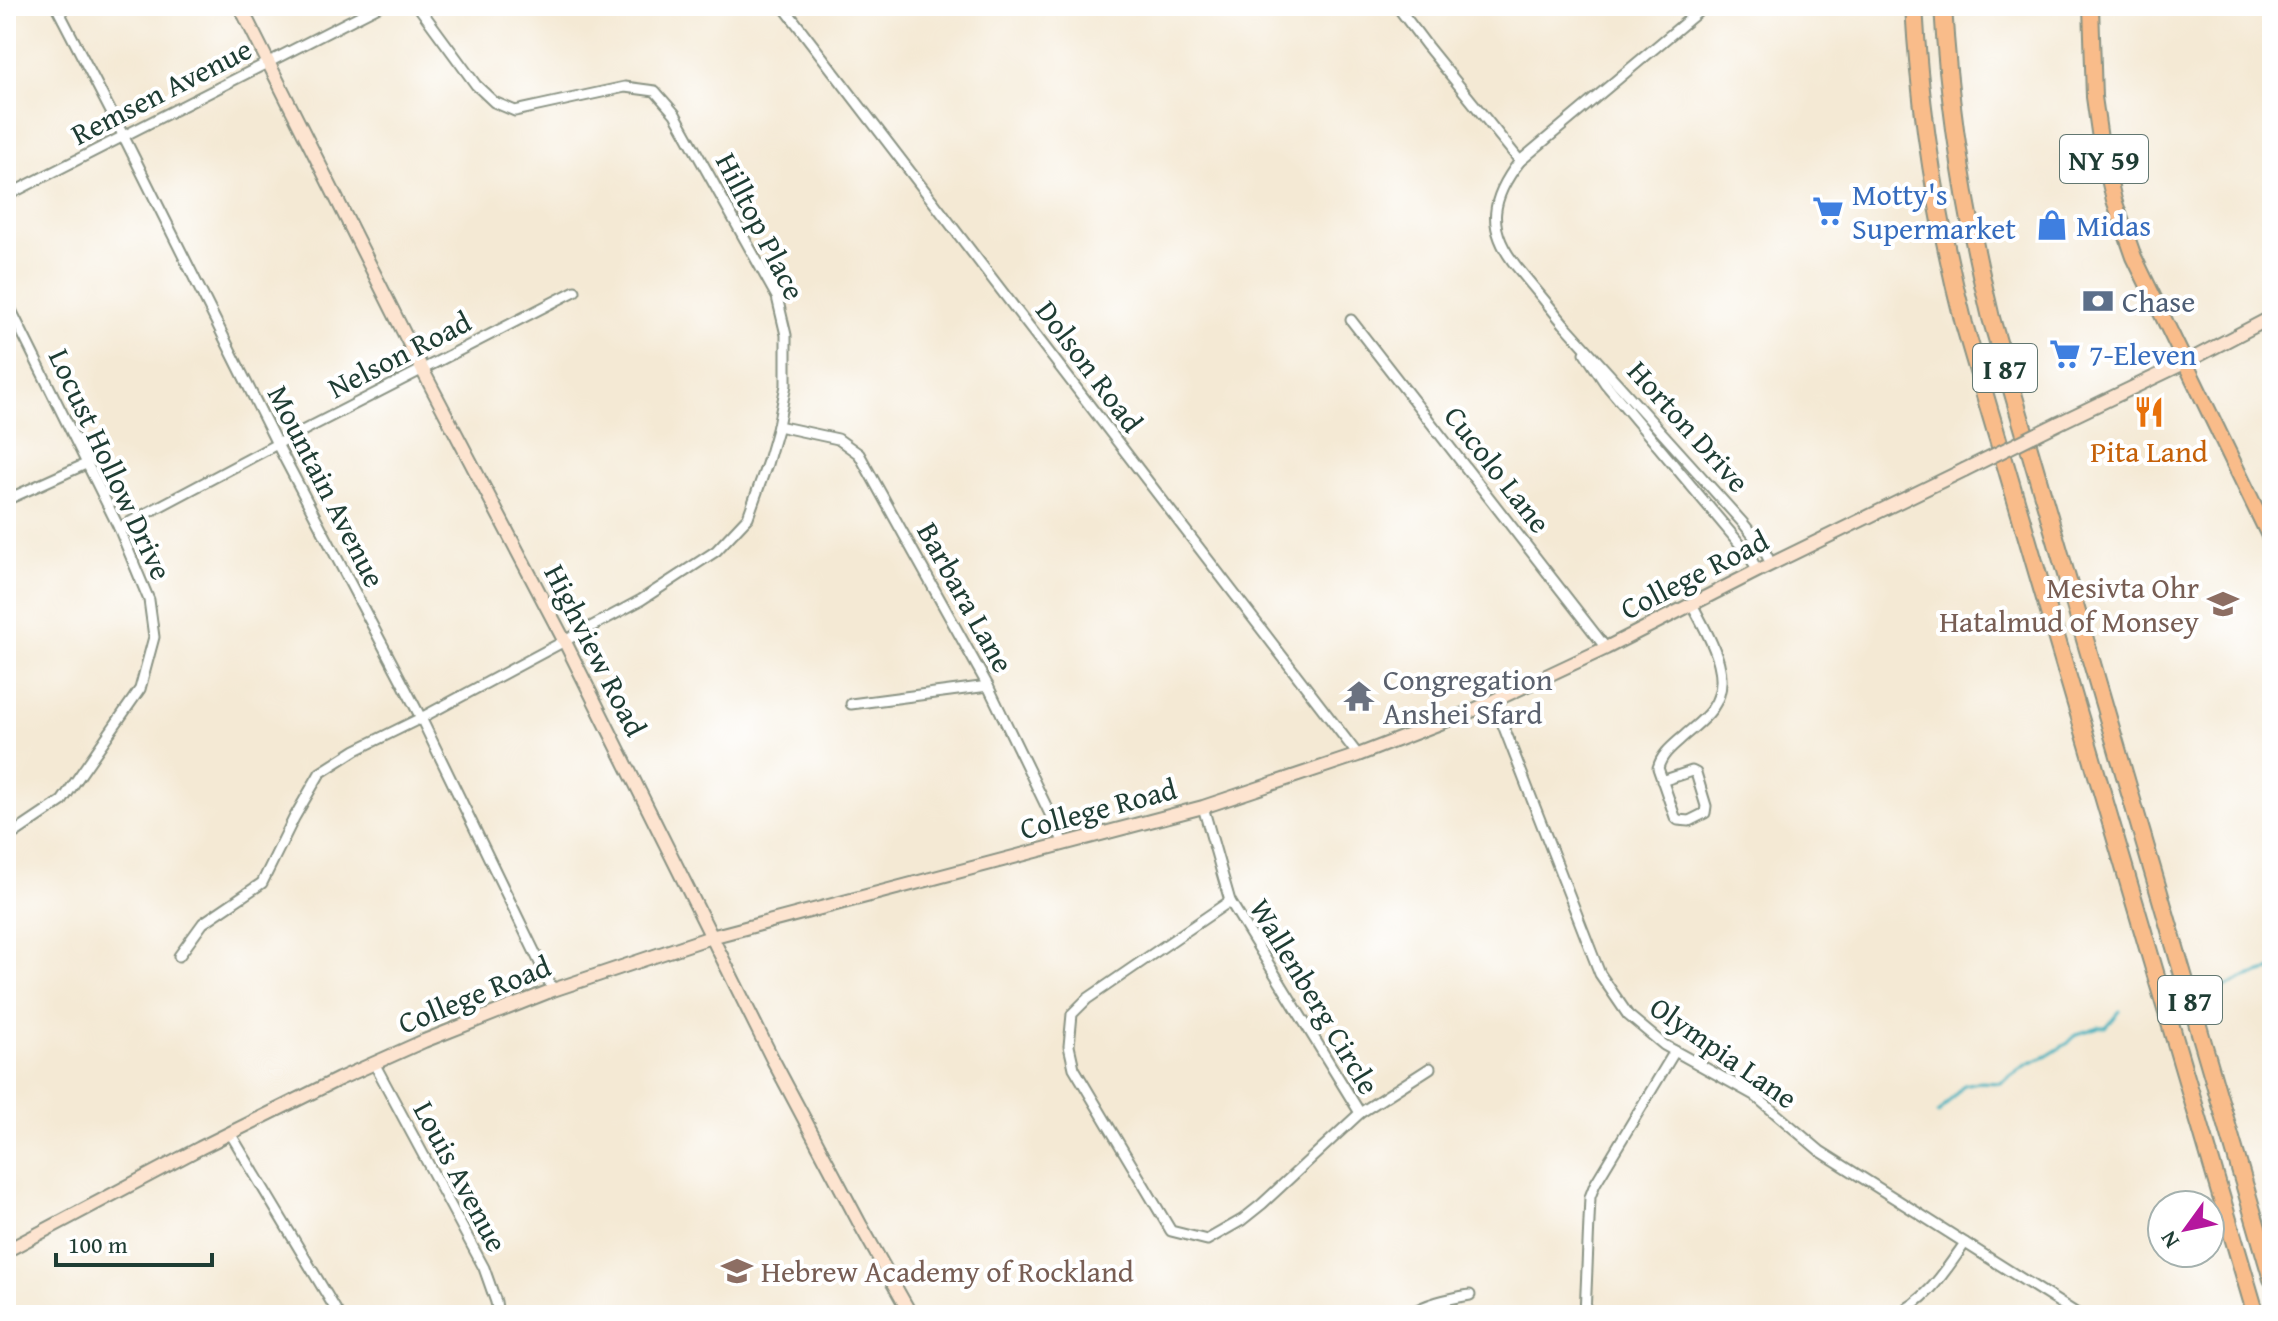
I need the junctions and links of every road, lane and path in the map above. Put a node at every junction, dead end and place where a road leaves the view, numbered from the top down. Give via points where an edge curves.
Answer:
1 (56, 6) edge
2 (240, 6) edge
3 (379, 6) edge
4 (418, 6) edge
5 (783, 6) edge
6 (1397, 6) edge
7 (1705, 6) edge
8 (1914, 6) edge
9 (1943, 6) edge
10 (2091, 6) edge
11 (269, 63) junction
12 (124, 137) junction
13 (1520, 161) junction
14 (6, 196) edge
15 (575, 291) dead end
16 (6, 300) edge
17 (2272, 317) edge
18 (1351, 320) dead end
19 (1564, 324) junction
20 (2184, 363) junction
21 (422, 369) junction
22 (778, 426) junction
23 (277, 444) junction
24 (88, 463) junction
25 (6, 500) edge
26 (119, 528) junction
27 (2272, 542) edge
28 (1771, 564) junction
29 (1757, 571) junction
30 (1692, 604) junction
31 (564, 640) junction
32 (1606, 648) junction
33 (988, 686) junction
34 (1494, 702) junction
35 (851, 704) dead end
36 (421, 718) junction
37 (1358, 755) junction
38 (1662, 781) junction
39 (1203, 807) junction
40 (7, 838) edge
41 (1064, 843) junction
42 (1230, 901) junction
43 (711, 937) junction
44 (179, 956) dead end
45 (553, 990) junction
46 (1675, 1051) junction
47 (374, 1063) junction
48 (1430, 1068) dead end
49 (1360, 1113) junction
50 (230, 1133) junction
51 (1965, 1243) junction
52 (6, 1251) edge
53 (2272, 1279) edge
54 (1470, 1295) dead end
55 (339, 1315) edge
56 (498, 1315) edge
57 (911, 1315) edge
58 (1408, 1315) edge
59 (1585, 1315) edge
60 (1895, 1315) edge
61 (2079, 1315) edge
62 (2256, 1315) edge

1 - 12 street, Mountain Avenue
2 - 11 street, Highview Road
3 - 11 street, Remsen Avenue
4 - 22 street, Hilltop Place via 476,85 494,102 515,111 625,87 655,91 675,114 777,297 786,335 786,385
5 - 37 street, Dolson Road
6 - 13 street
7 - 13 street, Horton Drive
8 - 62 highway, I 87 via 1933,185 1964,324
9 - 53 highway, I 87 via 1954,134 1991,318
10 - 20 main road, NY 59 via 2094,97 2114,200 2134,257
11 - 12 street, Remsen Avenue
11 - 21 street, Highview Road
12 - 14 street, Remsen Avenue
12 - 23 street, Mountain Avenue
13 - 19 street, Horton Drive via 1496,202 1497,230 1509,257
15 - 21 street, Nelson Road
16 - 24 street, Locust Hollow Drive
17 - 20 street, College Road
18 - 32 street, Cucolo Lane
19 - 28 street, Horton Drive via 1743,523
19 - 29 street, Horton Drive via 1605,383
20 - 27 main road, NY 59
20 - 28 street, College Road, bridge
21 - 23 street, Nelson Road
21 - 31 street, Highview Road
22 - 31 street, Hilltop Place via 748,517 716,551 641,600
22 - 33 street, Barbara Lane via 838,439 859,454
23 - 26 street, Nelson Road
23 - 36 street, Mountain Avenue
24 - 25 street
24 - 26 street, Locust Hollow Drive
26 - 40 street, Locust Hollow Drive via 149,600 154,637 140,689 62,801
28 - 29 street, College Road
29 - 30 street, College Road
30 - 32 street, College Road
30 - 38 street via 1717,655 1720,689 1715,706 1662,758
31 - 36 street, Hilltop Place
31 - 43 street, Highview Road
32 - 34 street, College Road
33 - 35 street
33 - 41 street, Barbara Lane
34 - 37 street, College Road
34 - 46 street, Olympia Lane via 1600,974 1628,1015
36 - 44 street, Hilltop Place via 320,773 262,883 203,923
36 - 45 street, Mountain Avenue
37 - 39 street, College Road
38 - 38 street via 1678,820 1705,813 1696,773
39 - 41 street, College Road
39 - 42 street, Wallenberg Circle
41 - 43 street, College Road
42 - 49 street, Wallenberg Circle
42 - 49 street, Wallenberg Circle via 1072,1014 1069,1046 1074,1068 1171,1231 1207,1240 1242,1220
43 - 45 street, College Road
43 - 57 street, Highview Road
45 - 47 street, College Road
46 - 51 street, Olympia Lane via 1754,1095 1820,1151
46 - 59 street via 1590,1197
47 - 50 street, College Road
47 - 56 street, Louis Avenue via 484,1268
48 - 49 street
50 - 52 street, College Road
50 - 55 street
51 - 60 street via 1922,1300
51 - 61 street, Olympia Lane
54 - 58 street via 1440,1300

